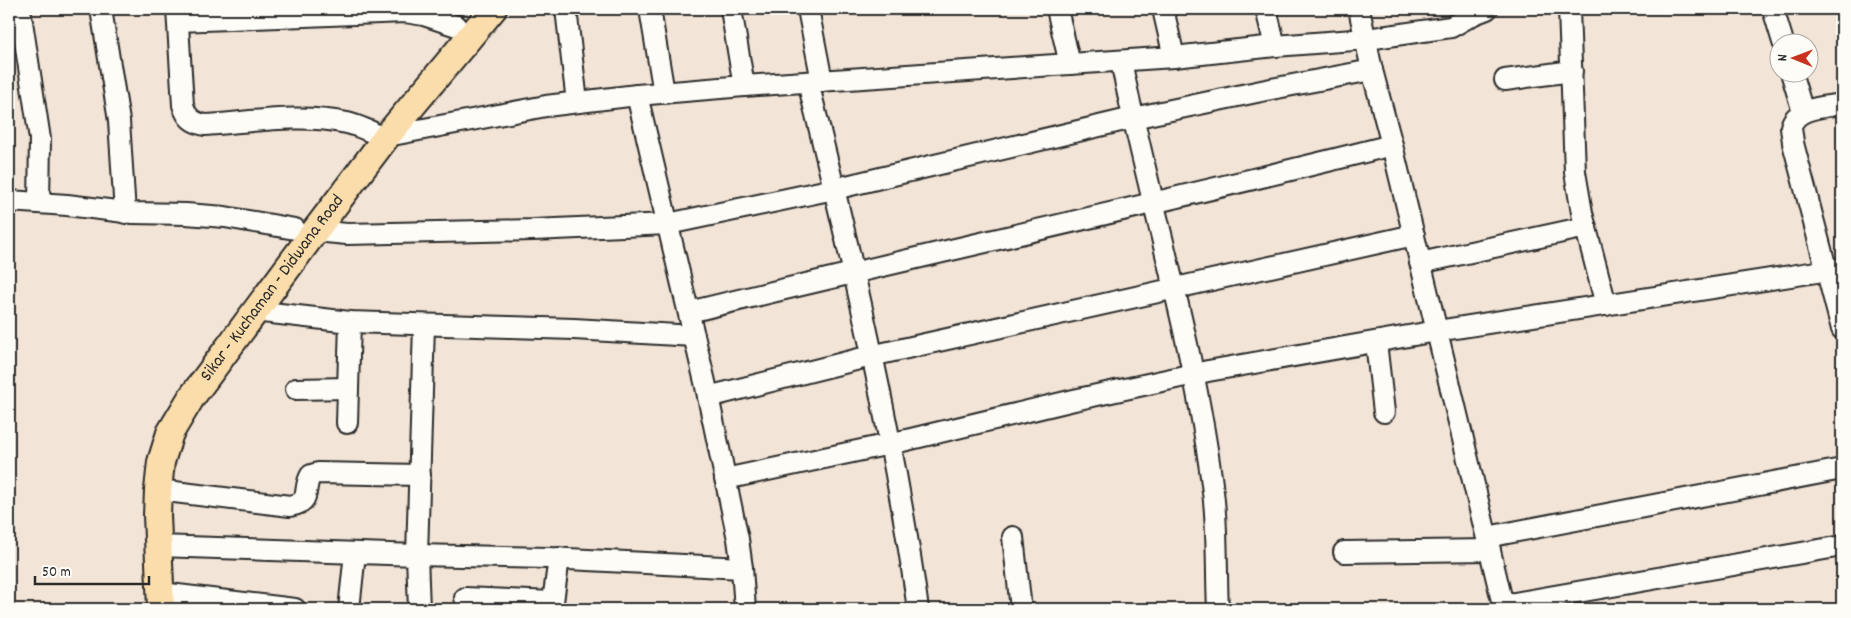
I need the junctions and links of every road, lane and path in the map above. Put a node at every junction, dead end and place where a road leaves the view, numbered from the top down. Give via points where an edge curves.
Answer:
1 (20, 9) edge
2 (101, 9) edge
3 (493, 9) edge
4 (566, 9) edge
5 (650, 9) edge
6 (731, 9) edge
7 (808, 9) edge
8 (1057, 9) edge
9 (1162, 9) edge
10 (1266, 9) edge
11 (1359, 9) edge
12 (1487, 9) edge
13 (1569, 9) edge
14 (1774, 9) edge
15 (178, 15) edge
16 (1460, 16) edge
17 (463, 17) edge
18 (1780, 32) edge
19 (1366, 39) junction
20 (1275, 46) junction
21 (1174, 57) junction
22 (1121, 61) junction
23 (1070, 64) junction
24 (1372, 70) junction
25 (1572, 71) junction
26 (1505, 80) dead end
27 (815, 81) junction
28 (1795, 82) edge
29 (744, 86) junction
30 (664, 93) junction
31 (637, 95) junction
32 (577, 102) junction
33 (1842, 104) edge
34 (1803, 112) junction
35 (1133, 118) junction
36 (380, 134) junction
37 (1392, 145) junction
38 (834, 189) junction
39 (9, 201) edge
40 (39, 203) junction
41 (1154, 203) junction
42 (125, 213) junction
43 (668, 224) junction
44 (1586, 227) junction
45 (305, 230) junction
46 (1414, 235) junction
47 (1420, 263) junction
48 (1835, 270) edge
49 (853, 272) junction
50 (1174, 288) junction
51 (1606, 305) junction
52 (254, 311) junction
53 (689, 312) junction
54 (350, 322) junction
55 (424, 325) junction
56 (1842, 329) edge
57 (1437, 331) junction
58 (694, 336) junction
59 (1376, 342) junction
60 (871, 356) junction
61 (1193, 374) junction
62 (348, 388) junction
63 (296, 389) dead end
64 (708, 397) junction
65 (1384, 412) dead end
66 (347, 423) dead end
67 (890, 444) junction
68 (1842, 470) edge
69 (420, 475) junction
70 (725, 479) junction
71 (158, 490) junction
72 (1013, 536) dead end
73 (1488, 544) junction
74 (158, 546) junction
75 (1842, 546) edge
76 (1344, 552) dead end
77 (355, 553) junction
78 (418, 555) junction
79 (559, 558) junction
80 (742, 568) junction
81 (465, 598) dead end
82 (156, 604) edge
83 (552, 606) edge
84 (1504, 607) edge
85 (295, 609) edge
86 (349, 609) edge
87 (419, 609) edge
88 (744, 609) edge
89 (918, 609) edge
90 (1021, 609) edge
91 (1218, 609) edge

1 - 40 street via 40,139
2 - 42 street via 119,121
3 - 36 main road, Sikar - Kuchaman - Didwana Road
4 - 32 street
5 - 30 street
6 - 29 street
7 - 27 street
8 - 23 street
9 - 21 street
10 - 20 street
11 - 19 street
12 - 16 street
13 - 25 street
14 - 18 street
15 - 17 street via 405,12
15 - 36 street via 183,105 187,116 194,122 205,125 326,120 349,123
16 - 19 street via 1438,29
17 - 36 main road, Sikar - Kuchaman - Didwana Road
19 - 20 street
19 - 24 street
20 - 21 street
21 - 22 street
22 - 23 street
22 - 35 street
23 - 27 street
24 - 35 street
24 - 37 street
25 - 26 street
25 - 44 street via 1575,172
27 - 29 street
27 - 38 street
28 - 34 street
29 - 30 street
30 - 31 street
31 - 32 street
31 - 43 street
32 - 36 street
33 - 34 street
34 - 48 street via 1791,127 1793,143
35 - 38 street
35 - 41 street
36 - 45 main road, Sikar - Kuchaman - Didwana Road
37 - 41 street
37 - 46 street
38 - 43 street
38 - 49 street
39 - 40 street
40 - 42 street
41 - 49 street
41 - 50 street
42 - 45 street via 186,214
43 - 45 street via 347,234
43 - 53 street
44 - 47 street
44 - 51 street
45 - 52 main road, Sikar - Kuchaman - Didwana Road
45 - 82 main road, Sikar - Kuchaman - Didwana Road via 236,311 183,388 158,435 149,462 145,500
46 - 47 street
46 - 50 street
47 - 57 street
48 - 51 street
48 - 56 street
49 - 53 street
49 - 60 street
50 - 60 street
50 - 61 street
51 - 57 street
52 - 54 street
52 - 71 main road, Sikar - Kuchaman - Didwana Road via 191,398 170,433 161,462
53 - 58 street
54 - 55 street
54 - 62 street
55 - 58 street
55 - 69 street
57 - 59 street
57 - 73 street
58 - 64 street
59 - 61 street
59 - 65 street
60 - 64 street
60 - 67 street
61 - 67 street
61 - 91 street via 1213,492
62 - 63 street
62 - 66 street
64 - 70 street
67 - 70 street
67 - 89 street
68 - 73 street
69 - 71 street via 318,473 308,480 303,501 290,506
69 - 78 street
70 - 80 street
71 - 74 main road, Sikar - Kuchaman - Didwana Road
72 - 90 street
73 - 76 street
73 - 84 street
74 - 77 street
74 - 82 main road, Sikar - Kuchaman - Didwana Road
75 - 84 street
77 - 78 street
77 - 86 street
78 - 79 street
78 - 87 street
79 - 80 street
79 - 83 street
80 - 88 street
81 - 83 street
82 - 85 street

